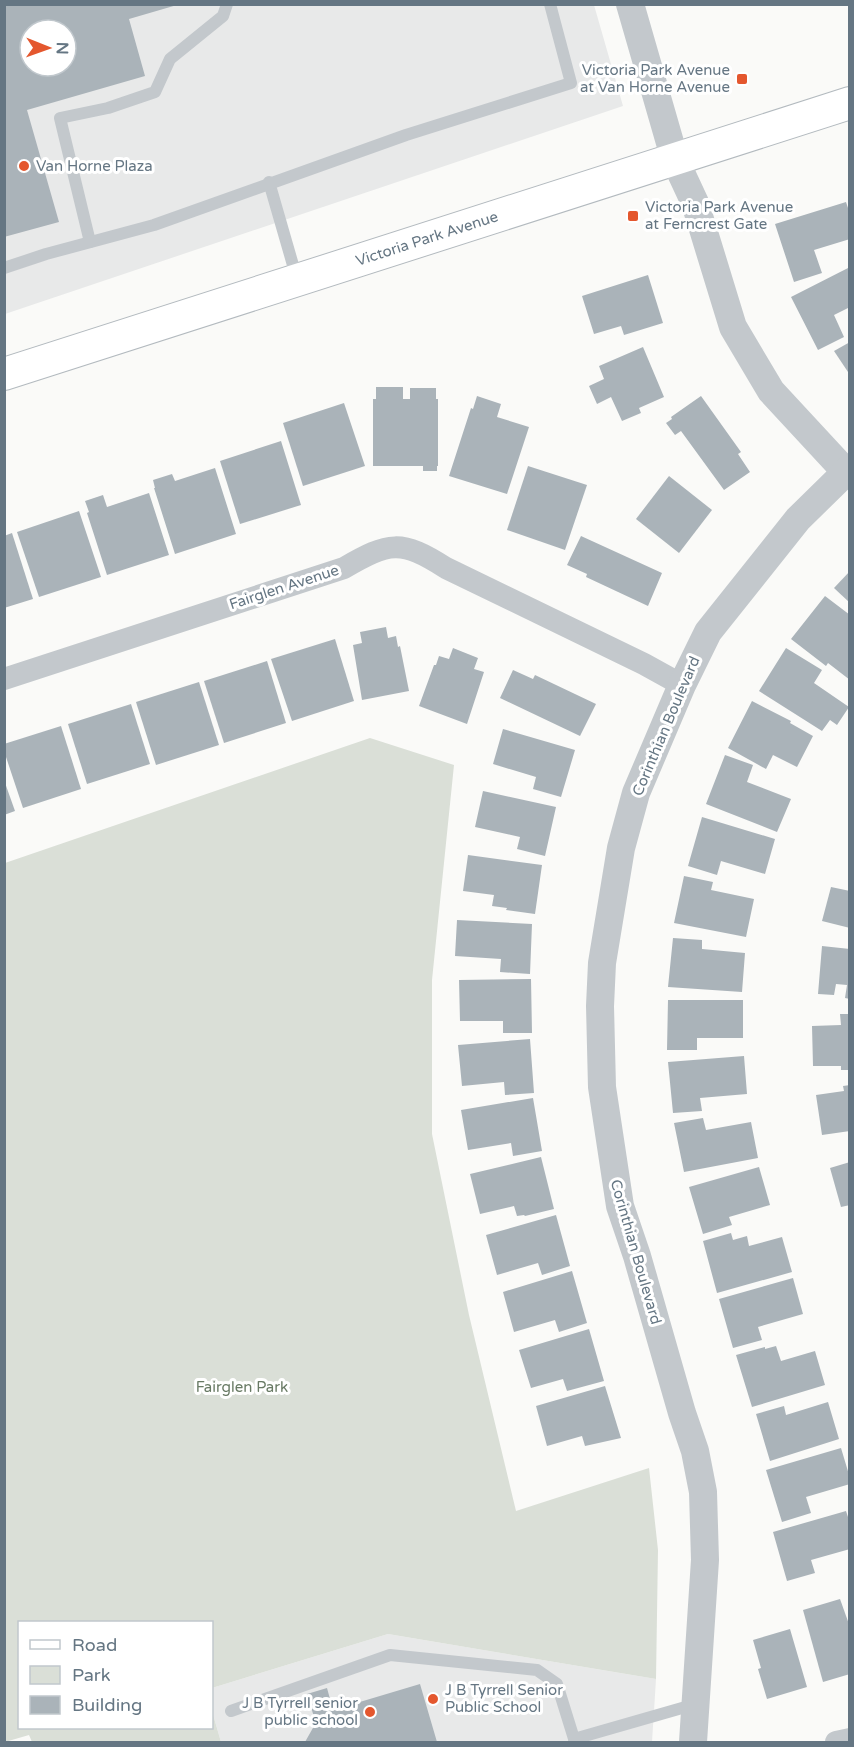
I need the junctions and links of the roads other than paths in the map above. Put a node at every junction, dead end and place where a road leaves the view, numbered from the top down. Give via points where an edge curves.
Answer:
1 (227, 4) edge
2 (550, 4) edge
3 (630, 4) edge
4 (849, 102) edge
5 (675, 160) junction
6 (269, 182) junction
7 (90, 242) junction
8 (4, 268) edge
9 (297, 280) junction
10 (4, 374) edge
11 (847, 470) edge
12 (4, 679) edge
13 (682, 685) junction
14 (696, 1704) junction
15 (231, 1711) dead end
16 (849, 1739) edge
17 (574, 1741) edge
18 (693, 1743) edge
19 (836, 1743) edge

1 - 7 lane via 223,16 170,59 155,92 108,108 60,118
2 - 6 lane via 572,83
3 - 5 street
4 - 5 main road, Victoria Park Avenue
5 - 9 main road, Victoria Park Avenue
5 - 11 street via 695,203 733,327 771,391
6 - 7 lane via 154,225
6 - 9 lane
7 - 8 lane
9 - 10 main road, Victoria Park Avenue
11 - 13 street, Corinthian Boulevard via 798,519 708,632
12 - 13 street, Fairglen Avenue via 344,568 376,549 400,546 426,555
13 - 14 street, Corinthian Boulevard via 636,793 621,848 602,963 600,1006 602,1087 620,1206 695,1451 703,1492 705,1560
14 - 17 lane
14 - 18 street, Corinthian Boulevard
15 - 17 lane via 390,1655 537,1670 557,1683
16 - 19 street

